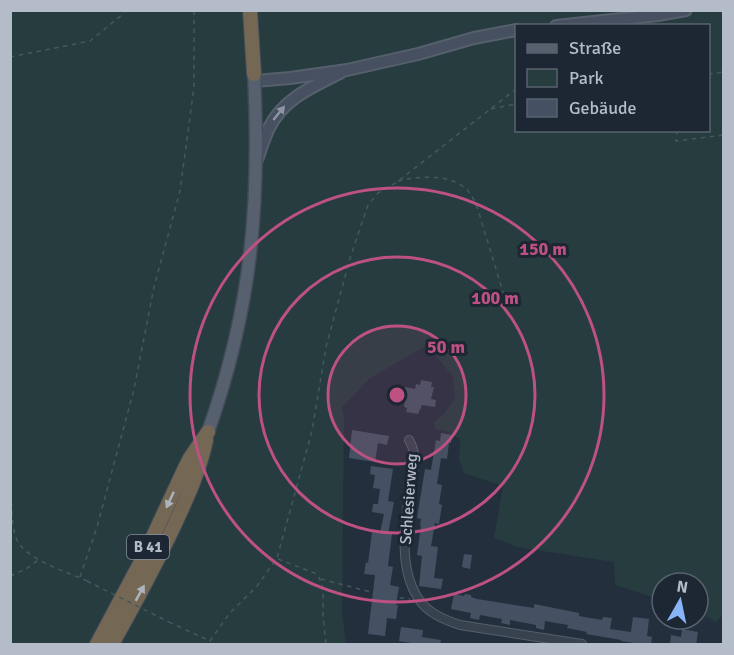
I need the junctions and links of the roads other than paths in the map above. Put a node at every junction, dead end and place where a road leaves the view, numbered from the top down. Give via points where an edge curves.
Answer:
1 (250, 10) edge
2 (686, 10) edge
3 (575, 24) edge
4 (515, 30) edge
5 (347, 70) junction
6 (255, 78) junction
7 (255, 165) junction
8 (208, 432) junction
9 (409, 440) dead end
10 (97, 645) edge
11 (112, 645) edge
12 (582, 645) edge

1 - 6 highway, B 41
2 - 3 main road
4 - 5 main road
5 - 6 main road
7 -> 5 main road via 268,129 280,111 304,91
6 - 7 main road, B 41
7 - 8 main road, B 41 via 252,242 244,296 230,363
8 -> 10 highway, B 41 via 184,470
11 -> 8 highway, B 41 via 192,488
9 - 12 street, Schlesierweg via 416,455 405,550 418,599 444,620 460,625

